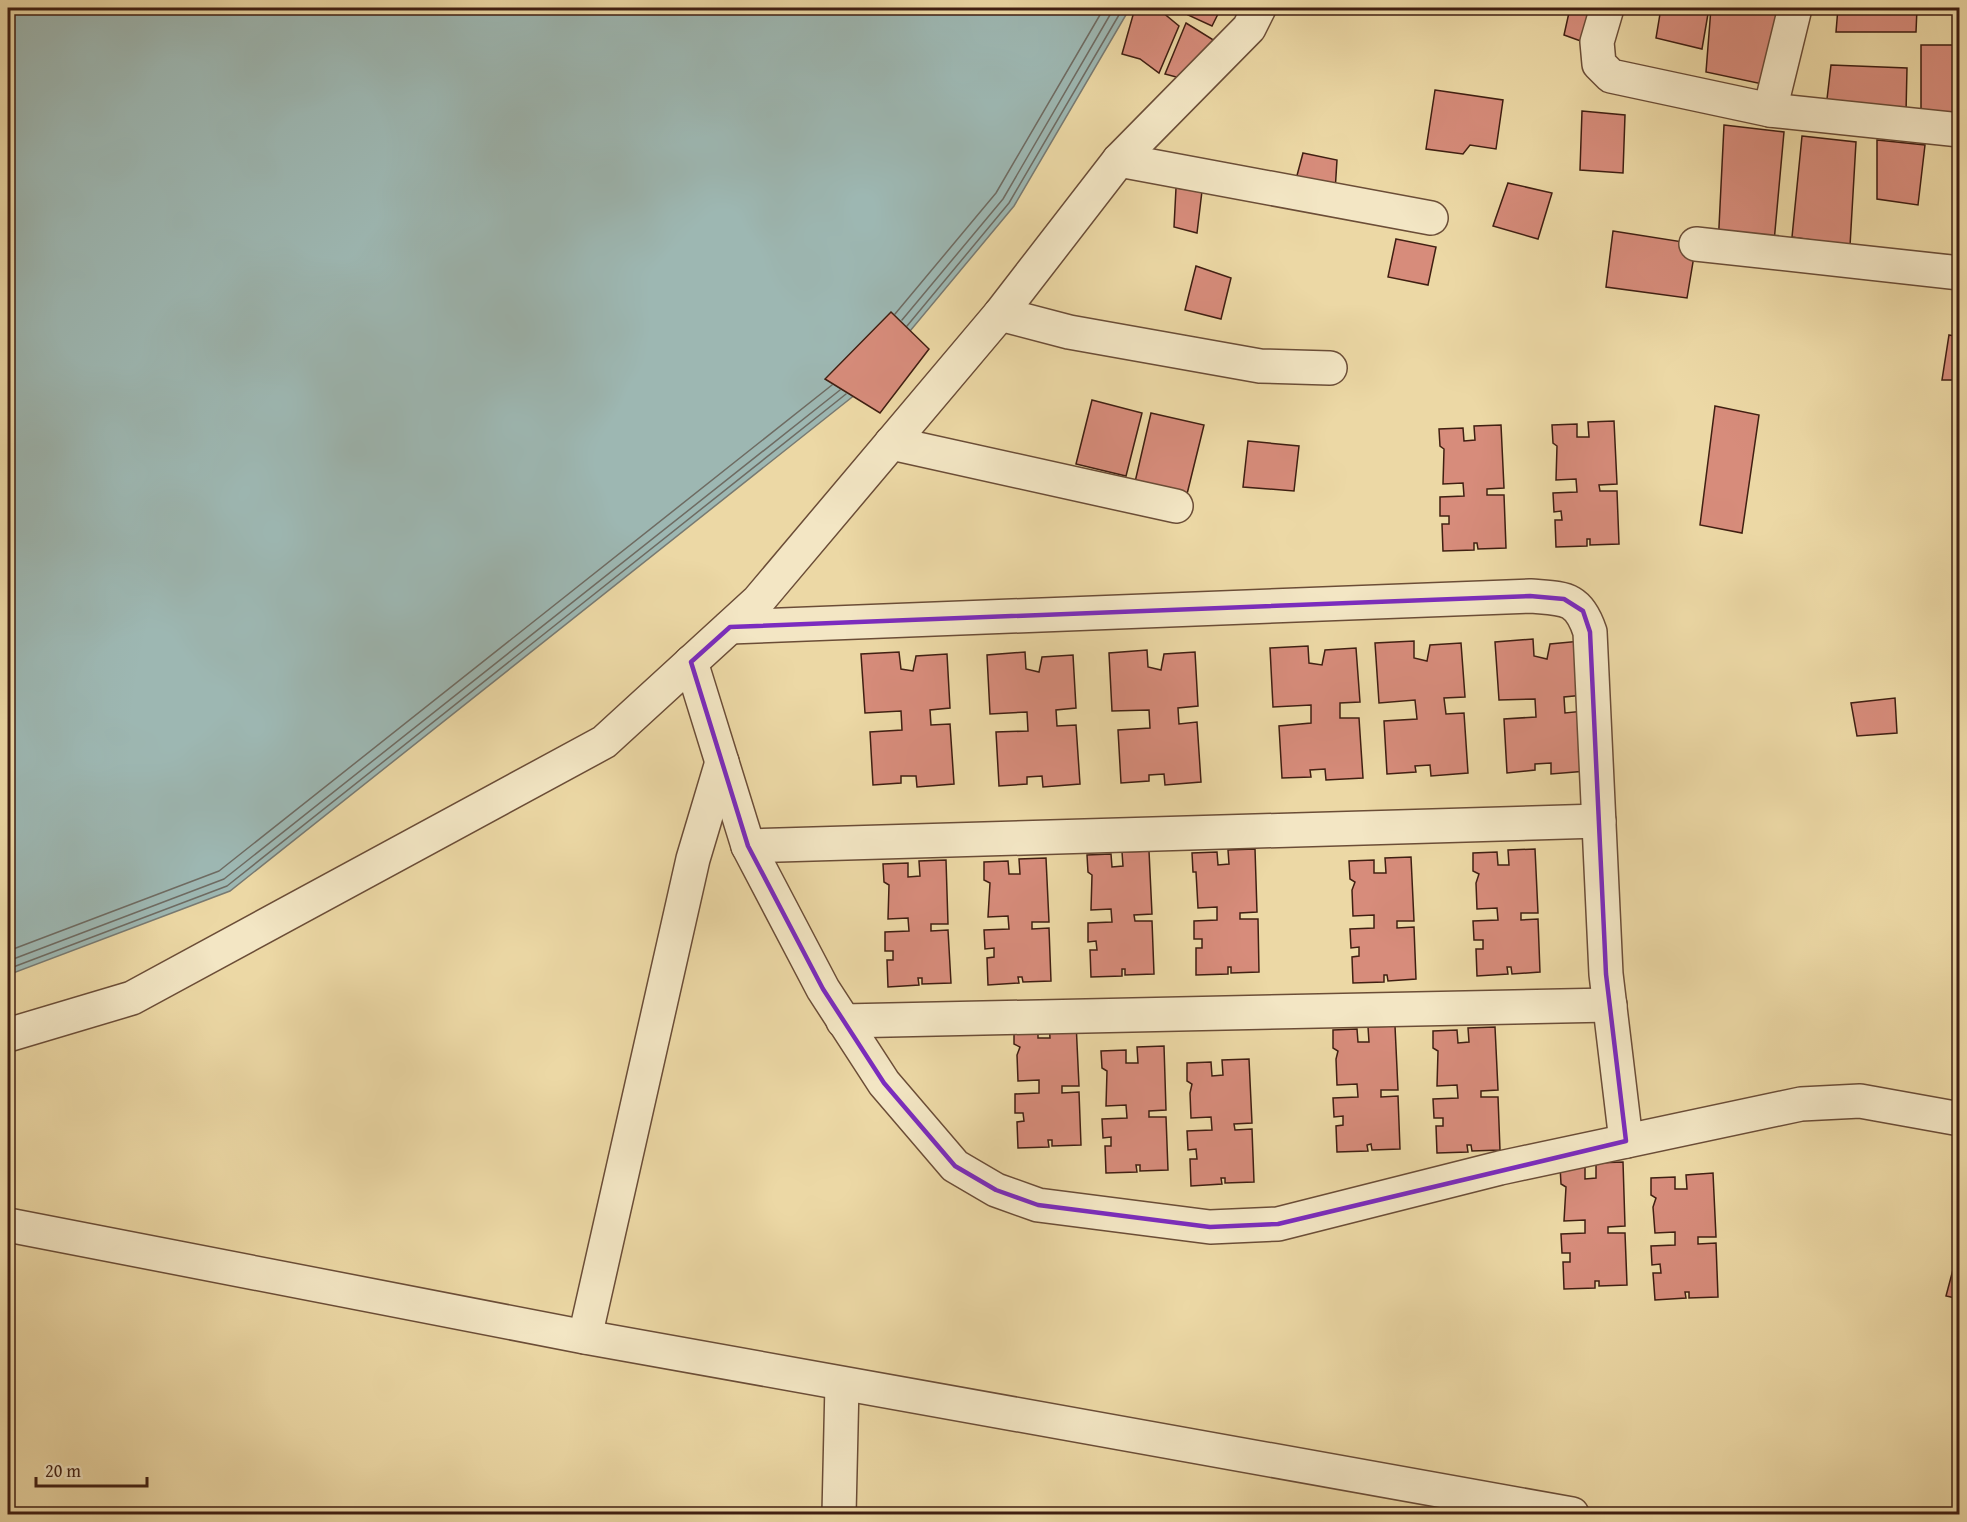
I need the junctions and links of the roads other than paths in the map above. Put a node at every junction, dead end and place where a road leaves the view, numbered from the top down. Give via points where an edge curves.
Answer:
1 (1258, 8) edge
2 (1606, 8) edge
3 (1795, 8) edge
4 (1770, 110) junction
5 (1959, 130) edge
6 (1119, 160) junction
7 (1431, 218) dead end
8 (1696, 244) dead end
9 (1959, 273) edge
10 (1000, 314) junction
11 (1330, 368) dead end
12 (891, 443) junction
13 (1176, 506) dead end
14 (730, 627) junction
15 (691, 662) junction
16 (722, 762) junction
17 (1599, 821) junction
18 (748, 846) junction
19 (1610, 1005) junction
20 (843, 1021) junction
21 (8, 1035) edge
22 (1959, 1119) edge
23 (1626, 1141) junction
24 (8, 1225) edge
25 (585, 1337) junction
26 (842, 1384) junction
27 (839, 1515) edge
28 (1572, 1515) edge

1 - 6 street via 1249,28
2 - 4 street via 1597,42 1599,64 1611,76
3 - 4 street
4 - 5 street
6 - 7 street
6 - 10 street
8 - 9 street
10 - 11 street via 1069,332 1260,366
10 - 12 street
12 - 13 street
12 - 14 street via 758,601
14 - 15 street
14 - 17 street via 1530,596 1564,599 1583,611 1590,632
15 - 16 street
15 - 21 street via 604,742 132,998
16 - 18 street
16 - 25 street via 693,859
17 - 18 street
17 - 19 street
18 - 20 street
19 - 20 street
19 - 23 street
20 - 23 street via 884,1083 955,1166 996,1190 1038,1206 1210,1227 1278,1224
22 - 23 street via 1860,1101 1801,1104
24 - 25 street
25 - 26 street
26 - 27 street
26 - 28 street

